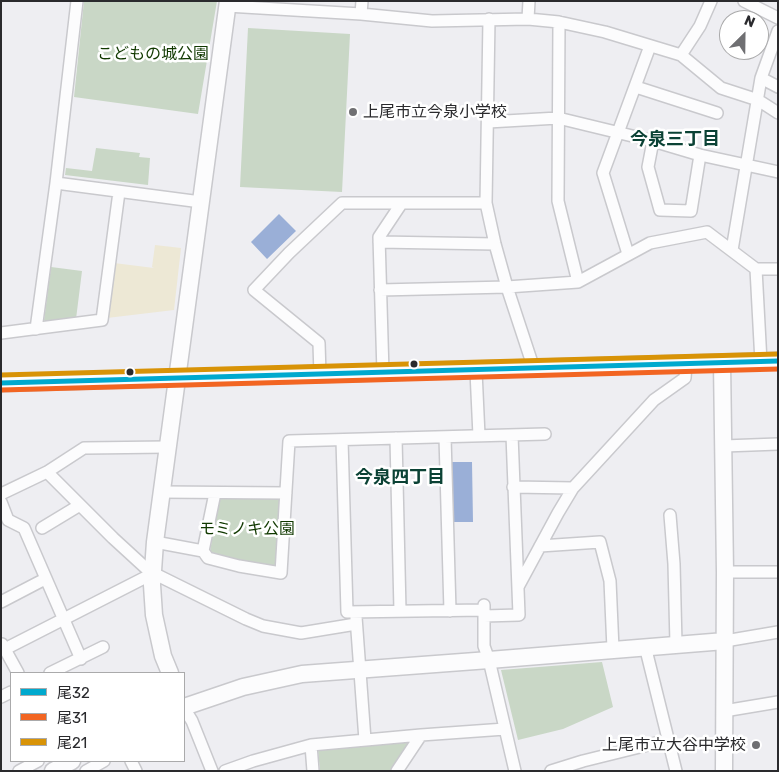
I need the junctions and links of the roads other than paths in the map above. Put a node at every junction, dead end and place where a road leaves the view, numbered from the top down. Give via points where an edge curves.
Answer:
1 (77, 1) edge
2 (362, 1) edge
3 (529, 1) edge
4 (711, 1) edge
5 (744, 1) edge
6 (228, 4) edge
7 (323, 6) edge
8 (361, 14) junction
9 (778, 18) edge
10 (488, 19) junction
11 (528, 19) junction
12 (558, 22) junction
13 (778, 31) edge
14 (650, 46) junction
15 (681, 55) junction
16 (761, 78) junction
17 (636, 87) junction
18 (778, 87) edge
19 (758, 100) junction
20 (717, 113) dead end
21 (778, 113) edge
22 (558, 118) junction
23 (488, 122) junction
24 (619, 132) junction
25 (652, 141) junction
26 (700, 155) junction
27 (747, 166) junction
28 (778, 172) edge
29 (56, 183) junction
30 (119, 192) junction
31 (201, 202) junction
32 (486, 203) junction
33 (401, 204) junction
34 (379, 242) junction
35 (494, 244) junction
36 (732, 250) junction
37 (628, 254) junction
38 (756, 269) junction
39 (778, 269) edge
40 (578, 282) junction
41 (507, 287) junction
42 (380, 290) junction
43 (36, 329) junction
44 (1, 333) edge
45 (761, 362) junction
46 (778, 362) edge
47 (722, 363) junction
48 (686, 364) junction
49 (534, 369) junction
50 (476, 371) junction
51 (383, 374) junction
52 (320, 375) junction
53 (177, 377) junction
54 (1, 383) edge
55 (545, 434) dead end
56 (512, 435) junction
57 (478, 436) junction
58 (445, 437) junction
59 (396, 438) junction
60 (342, 440) junction
61 (778, 444) edge
62 (724, 446) junction
63 (168, 447) junction
64 (47, 472) junction
65 (513, 487) junction
66 (573, 488) junction
67 (161, 492) junction
68 (214, 492) junction
69 (286, 493) junction
70 (1, 494) edge
71 (1, 502) edge
72 (80, 505) junction
73 (670, 515) dead end
74 (42, 528) dead end
75 (156, 542) junction
76 (540, 546) junction
77 (203, 551) junction
78 (151, 572) junction
79 (725, 572) junction
80 (778, 572) edge
81 (46, 579) junction
82 (518, 587) junction
83 (1, 602) edge
84 (484, 610) junction
85 (450, 611) junction
86 (400, 612) junction
87 (356, 618) junction
88 (63, 619) junction
89 (778, 632) edge
90 (725, 641) junction
91 (676, 644) junction
92 (3, 646) edge
93 (645, 646) junction
94 (103, 647) dead end
95 (613, 649) junction
96 (80, 658) junction
97 (489, 660) junction
98 (358, 669) junction
99 (17, 672) edge
100 (52, 672) edge
101 (170, 672) edge
102 (778, 702) edge
103 (185, 708) edge
104 (185, 710) edge
105 (724, 711) junction
106 (505, 729) junction
107 (421, 735) junction
108 (364, 740) junction
109 (668, 740) junction
110 (311, 745) junction
111 (36, 762) edge
112 (70, 762) edge
113 (102, 762) edge
114 (584, 766) edge
115 (18, 771) edge
116 (53, 771) edge
117 (86, 771) edge
118 (212, 771) edge
119 (224, 771) edge
120 (313, 771) edge
121 (397, 771) edge
122 (514, 771) edge
123 (551, 771) edge
124 (676, 771) edge
125 (724, 771) edge

1 - 29 street
2 - 8 street
3 - 11 street
4 - 15 street via 700,26
5 - 9 street
6 - 7 street
6 - 31 street
7 - 8 street
8 - 10 street via 432,20
10 - 11 street
10 - 23 street
11 - 12 street
12 - 14 street
12 - 22 street
13 - 16 street
14 - 15 street
14 - 17 street
15 - 19 street via 721,88
16 - 18 street
16 - 19 street
17 - 20 street via 684,96
17 - 24 street
19 - 21 street
19 - 27 street
22 - 23 street
22 - 24 street
22 - 40 street via 558,201
23 - 32 street
24 - 25 street
24 - 37 street via 604,172
25 - 26 street
25 - 26 street via 648,167 660,210 691,211
26 - 27 street
27 - 28 street
27 - 36 street
29 - 30 street
29 - 43 street
30 - 31 street
30 - 43 street via 102,320
31 - 53 street
32 - 33 street
32 - 35 street
33 - 34 street via 379,237
33 - 52 street via 342,203 254,290 319,342
34 - 35 street
34 - 42 street
35 - 41 street
36 - 37 street via 707,232 650,243
36 - 38 street
37 - 40 street
38 - 39 street
38 - 45 street
40 - 41 street
41 - 42 street
41 - 49 street
42 - 51 street
43 - 44 street
45 - 46 street
45 - 47 street
47 - 48 street
47 - 62 street
48 - 49 street
48 - 66 street via 685,378 654,400
49 - 50 street
50 - 51 street
50 - 57 street
51 - 52 street
52 - 53 street
53 - 54 street
53 - 63 street
55 - 56 street
56 - 57 street
56 - 65 street
57 - 58 street
58 - 59 street
58 - 85 street
59 - 60 street
59 - 86 street
60 - 69 street via 288,441
60 - 87 street via 347,612
61 - 62 street
62 - 79 street
63 - 64 street via 84,448
63 - 67 street
64 - 70 street
64 - 72 street
65 - 66 street
65 - 82 street
66 - 76 street
67 - 68 street
67 - 75 street
68 - 69 street
68 - 77 street
69 - 77 street via 280,573 208,558
71 - 81 street via 8,520 24,528
72 - 74 street
72 - 78 street
73 - 91 street
75 - 77 street
75 - 78 street
76 - 82 street
76 - 95 street via 600,542 610,581
78 - 87 street via 263,626 301,633
78 - 88 street
78 - 101 street via 154,615
79 - 80 street
79 - 90 street
81 - 83 street
81 - 88 street
82 - 84 street via 519,615
84 - 85 street
84 - 97 street via 484,646
85 - 86 street
86 - 87 street
87 - 98 street
88 - 92 street
88 - 96 street
89 - 90 street
90 - 91 street
90 - 105 street
91 - 93 street
92 - 99 street
93 - 95 street
93 - 109 street
94 - 96 street
95 - 97 street
96 - 100 street
97 - 98 street
97 - 106 street
98 - 103 street via 302,674 243,687
98 - 108 street
102 - 105 street
104 - 118 street
105 - 125 street
106 - 107 street
106 - 122 street
107 - 108 street
107 - 121 street
108 - 110 street
109 - 114 street
109 - 124 street
110 - 119 street
110 - 120 street
111 - 115 street
112 - 116 street
113 - 117 street
114 - 123 street

